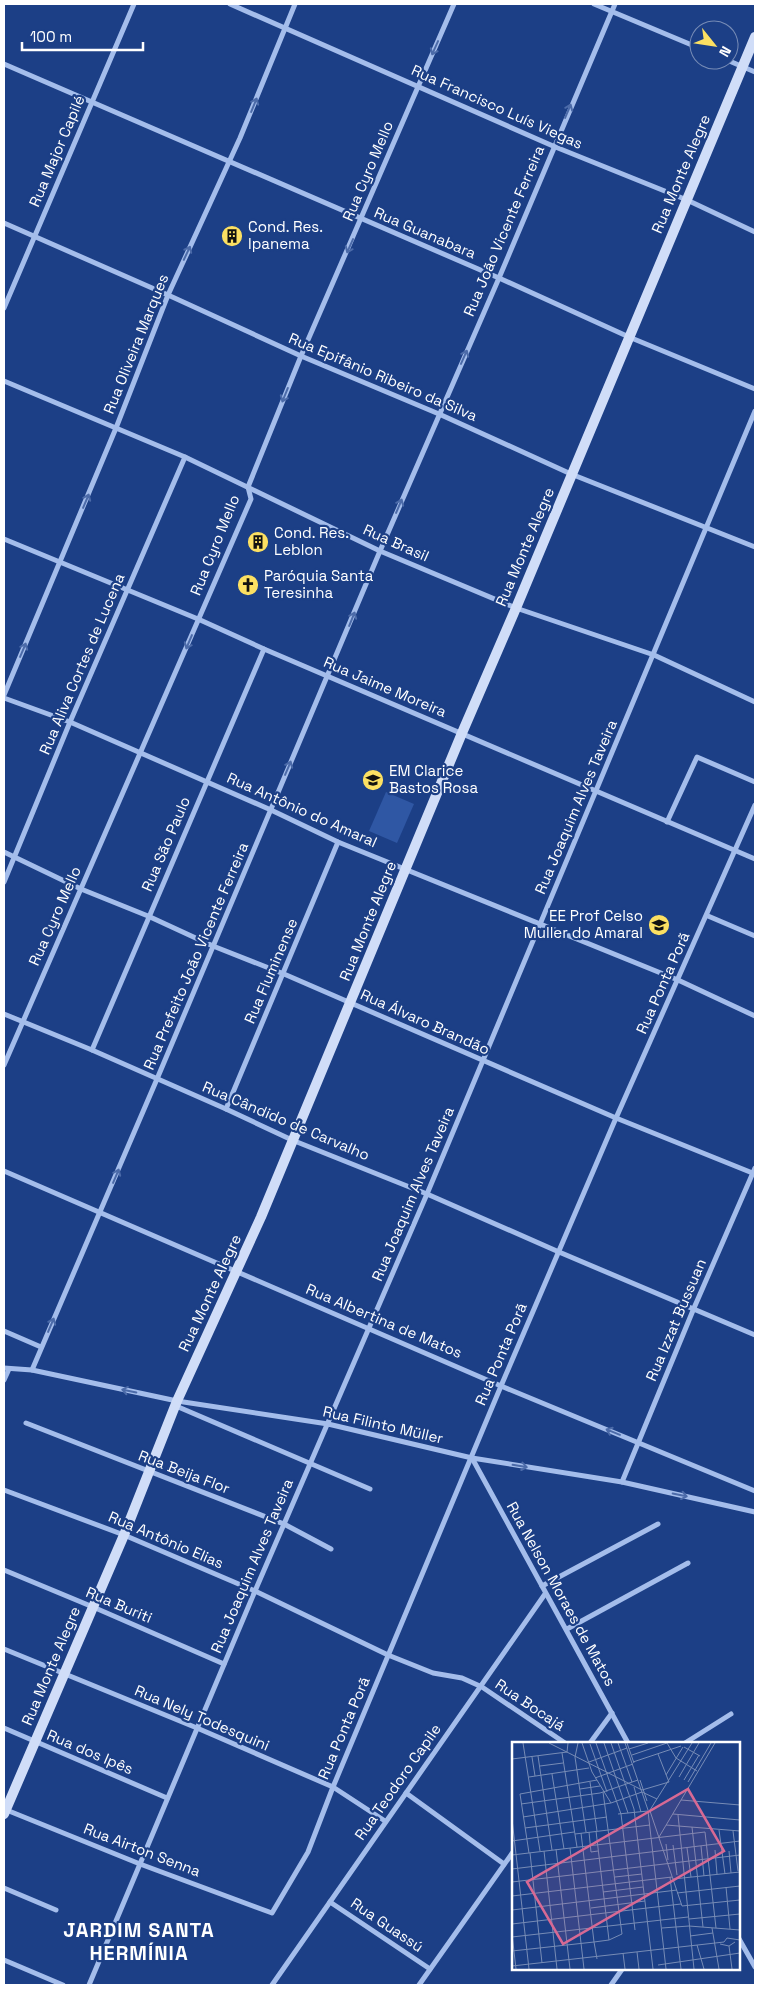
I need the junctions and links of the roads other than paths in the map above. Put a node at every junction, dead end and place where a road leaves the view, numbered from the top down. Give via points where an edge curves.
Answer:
1 (134, 4) edge
2 (230, 4) edge
3 (295, 4) edge
4 (454, 4) edge
5 (594, 4) edge
6 (615, 4) edge
7 (611, 12) junction
8 (285, 28) junction
9 (755, 37) edge
10 (689, 44) edge
11 (4, 64) edge
12 (739, 65) edge
13 (742, 66) junction
14 (755, 72) edge
15 (418, 86) junction
16 (92, 102) junction
17 (553, 146) junction
18 (229, 163) junction
19 (687, 200) junction
20 (361, 220) junction
21 (4, 223) edge
22 (755, 232) edge
23 (34, 237) junction
24 (499, 278) junction
25 (168, 295) junction
26 (4, 308) edge
27 (629, 337) junction
28 (301, 356) junction
29 (4, 381) edge
30 (755, 389) edge
31 (755, 411) edge
32 (439, 414) junction
33 (116, 428) junction
34 (185, 458) junction
35 (572, 474) junction
36 (248, 487) junction
37 (706, 527) junction
38 (4, 539) edge
39 (755, 547) edge
40 (380, 550) junction
41 (60, 563) junction
42 (128, 591) junction
43 (516, 608) junction
44 (198, 619) junction
45 (264, 650) junction
46 (654, 655) junction
47 (328, 676) junction
48 (4, 697) edge
49 (755, 702) edge
50 (70, 722) junction
51 (462, 733) junction
52 (141, 754) junction
53 (206, 782) junction
54 (755, 782) edge
55 (597, 792) junction
56 (755, 805) edge
57 (271, 810) junction
58 (667, 822) junction
59 (338, 842) junction
60 (736, 851) junction
61 (4, 852) edge
62 (15, 856) junction
63 (755, 859) edge
64 (405, 869) junction
65 (4, 882) edge
66 (81, 889) junction
67 (148, 916) junction
68 (708, 916) junction
69 (540, 925) junction
70 (755, 936) edge
71 (213, 946) junction
72 (284, 974) junction
73 (678, 980) junction
74 (350, 1003) junction
75 (4, 1014) edge
76 (755, 1016) edge
77 (22, 1022) junction
78 (92, 1050) junction
79 (483, 1061) junction
80 (4, 1065) edge
81 (157, 1079) junction
82 (226, 1109) junction
83 (616, 1118) junction
84 (292, 1140) junction
85 (4, 1171) edge
86 (754, 1172) edge
87 (427, 1194) junction
88 (99, 1213) junction
89 (559, 1252) junction
90 (237, 1271) junction
91 (694, 1308) junction
92 (370, 1329) junction
93 (4, 1331) edge
94 (755, 1334) edge
95 (41, 1347) junction
96 (6, 1368) edge
97 (32, 1370) junction
98 (4, 1380) edge
99 (501, 1386) junction
100 (176, 1404) junction
101 (26, 1423) dead end
102 (328, 1424) junction
103 (638, 1442) junction
104 (472, 1458) junction
105 (310, 1463) junction
106 (150, 1473) junction
107 (622, 1482) junction
108 (370, 1489) dead end
109 (4, 1490) edge
110 (755, 1491) edge
111 (755, 1512) edge
112 (284, 1524) junction
113 (658, 1524) dead end
114 (124, 1535) junction
115 (331, 1549) dead end
116 (688, 1564) dead end
117 (4, 1570) edge
118 (542, 1586) junction
119 (255, 1591) junction
120 (545, 1594) junction
121 (93, 1606) junction
122 (567, 1629) junction
123 (4, 1649) edge
124 (388, 1655) junction
125 (224, 1664) junction
126 (64, 1675) junction
127 (482, 1687) junction
128 (612, 1713) junction
129 (731, 1714) dead end
130 (4, 1728) edge
131 (197, 1728) junction
132 (35, 1742) junction
133 (564, 1742) edge
134 (591, 1742) edge
135 (627, 1742) edge
136 (687, 1742) edge
137 (332, 1787) junction
138 (406, 1793) junction
139 (168, 1798) junction
140 (4, 1811) edge
141 (385, 1821) junction
142 (512, 1853) edge
143 (140, 1864) junction
144 (504, 1864) junction
145 (4, 1888) edge
146 (330, 1902) junction
147 (56, 1910) dead end
148 (272, 1913) joint
149 (739, 1939) edge
150 (4, 1960) edge
151 (755, 1967) edge
152 (430, 1969) junction
153 (622, 1969) edge
154 (63, 1985) edge
155 (89, 1985) edge
156 (272, 1985) edge
157 (419, 1985) edge
158 (611, 1985) edge

1 - 16 street, Rua Major Capilé
2 - 8 street, Rua Francisco Luís Viegas
3 - 8 street, Rua Oliveira Marques
4 -> 15 street, Rua Cyro Mello
5 - 7 street
6 - 7 street, Rua João Vicente Ferreira
7 - 10 street
17 -> 7 street, Rua João Vicente Ferreira
8 - 15 street, Rua Francisco Luís Viegas
18 -> 8 street, Rua Oliveira Marques
9 - 13 street, Rua Monte Alegre
11 - 16 street, Rua Guanabara
12 - 13 street
13 - 14 street
13 - 19 street, Rua Monte Alegre
15 - 17 street, Rua Francisco Luís Viegas
15 - 20 street, Rua Cyro Mello
16 - 18 street, Rua Guanabara
16 - 23 street, Rua Major Capilé
17 - 19 street, Rua Francisco Luís Viegas
17 - 24 street, Rua João Vicente Ferreira
18 - 20 street, Rua Guanabara
25 -> 18 street, Rua Oliveira Marques
19 - 22 street, Rua Francisco Luís Viegas
19 - 27 street, Rua Monte Alegre
20 - 24 street, Rua Guanabara
20 -> 28 street, Rua Cyro Mello
21 - 23 street, Rua Epifânio Ribeiro da Silva
23 - 25 street, Rua Epifânio Ribeiro da Silva
23 - 26 street, Rua Major Capilé
24 - 27 street, Rua Guanabara
32 -> 24 street, Rua João Vicente Ferreira
25 - 28 street, Rua Epifânio Ribeiro da Silva
25 - 33 street, Rua Oliveira Marques
27 - 30 street, Rua Guanabara
27 - 35 street, Rua Monte Alegre
28 - 32 street, Rua Epifânio Ribeiro da Silva
28 -> 36 street, Rua Cyro Mello
29 - 33 street, Rua Brasil
31 - 37 street, Rua Joaquim Alves Taveira
32 - 35 street, Rua Epifânio Ribeiro da Silva
40 -> 32 street, Rua João Vicente Ferreira
33 - 34 street, Rua Brasil
41 -> 33 street, Rua Oliveira Marques
34 - 36 street, Rua Brasil
34 - 42 street, Rua Aliva Cortes de Lucena
35 - 37 street, Rua Epifânio Ribeiro da Silva
35 - 43 street, Rua Monte Alegre
36 - 40 street, Rua Brasil
36 - 44 street, Rua Cyro Mello via 250,499
37 - 39 street, Rua Epifânio Ribeiro da Silva
37 - 46 street, Rua Joaquim Alves Taveira
38 - 41 street, Rua Jaime Moreira
40 - 43 street, Rua Brasil
47 -> 40 street, Rua Prefeito João Vicente Ferreira
41 - 42 street, Rua Jaime Moreira
48 -> 41 street, Rua Oliveira Marques
42 - 44 street, Rua Jaime Moreira
42 - 50 street, Rua Aliva Cortes de Lucena
43 - 46 street, Rua Brasil
43 - 51 street, Rua Monte Alegre
44 - 45 street, Rua Jaime Moreira
44 -> 52 street, Rua Cyro Mello
45 - 47 street, Rua Jaime Moreira
45 - 53 street, Rua São Paulo
46 - 49 street, Rua Brasil
46 - 55 street, Rua Joaquim Alves Taveira
47 - 51 street, Rua Jaime Moreira
57 -> 47 street, Rua Prefeito João Vicente Ferreira
48 - 50 street, Rua Antônio do Amaral
50 - 52 street, Rua Antônio do Amaral
50 - 62 street, Rua Aliva Cortes de Lucena
51 - 55 street, Rua Jaime Moreira
51 - 64 street, Rua Monte Alegre
52 - 53 street, Rua Antônio do Amaral
52 - 66 street, Rua Cyro Mello
53 - 57 street, Rua Antônio do Amaral
53 - 67 street, Rua São Paulo
54 - 58 street via 697,757
55 - 58 street, Rua Jaime Moreira
55 - 69 street, Rua Joaquim Alves Taveira
56 - 60 street, Rua Ponta Porã
57 - 59 street, Rua Antônio do Amaral
57 - 71 street, Rua Prefeito João Vicente Ferreira
58 - 60 street, Rua Jaime Moreira
59 - 64 street, Rua Antônio do Amaral
59 - 72 street, Rua Fluminense
60 - 63 street, Rua Jaime Moreira
60 - 68 street, Rua Ponta Porã
61 - 62 street, Rua Álvaro Brandão
62 - 65 street, Rua Aliva Cortes de Lucena
62 - 66 street, Rua Álvaro Brandão
64 - 69 street, Rua Antônio do Amaral
64 - 74 street, Rua Monte Alegre
66 - 67 street, Rua Álvaro Brandão
66 - 77 street, Rua Cyro Mello
67 - 71 street, Rua Álvaro Brandão
67 - 78 street, Rua São Paulo
68 - 70 street
68 - 73 street, Rua Ponta Porã
69 - 73 street, Rua Antônio do Amaral
69 - 79 street, Rua Joaquim Alves Taveira
71 - 72 street, Rua Álvaro Brandão
71 - 81 street, Rua Prefeito João Vicente Ferreira
72 - 74 street, Rua Álvaro Brandão
72 - 82 street, Rua Fluminense
73 - 76 street, Rua Antônio do Amaral
73 - 83 street, Rua Ponta Porã
74 - 79 street, Rua Álvaro Brandão
74 - 84 street, Rua Monte Alegre
75 - 77 street, Rua Cândido de Carvalho
77 - 78 street, Rua Cândido de Carvalho
77 - 80 street, Rua Cyro Mello
78 - 81 street, Rua Cândido de Carvalho
79 - 83 street, Rua Álvaro Brandão
79 - 87 street, Rua Joaquim Alves Taveira
81 - 82 street, Rua Cândido de Carvalho
88 -> 81 street, Rua Prefeito João Vicente Ferreira
82 - 84 street, Rua Cândido de Carvalho
83 - 86 street, Rua Álvaro Brandão
83 - 89 street, Rua Ponta Porã
84 - 87 street, Rua Cândido de Carvalho
84 - 90 street, Rua Monte Alegre
85 - 88 street, Rua Albertina de Matos
86 - 91 street, Rua Izzat Bussuan
87 - 89 street, Rua Cândido de Carvalho
87 - 92 street, Rua Joaquim Alves Taveira
88 - 90 street, Rua Albertina de Matos
95 -> 88 street, Rua Prefeito João Vicente Ferreira
89 - 91 street, Rua Cândido de Carvalho
89 - 99 street, Rua Ponta Porã
90 - 92 street, Rua Albertina de Matos
90 - 100 street, Rua Monte Alegre
91 - 94 street, Rua Cândido de Carvalho
91 - 103 street, Rua Izzat Bussuan
92 - 99 street, Rua Albertina de Matos
92 - 102 street, Rua Joaquim Alves Taveira
93 - 95 street
95 - 97 street, Rua Prefeito João Vicente Ferreira
96 - 97 street, Rua Filinto Müller
96 - 98 street
100 -> 97 street, Rua Filinto Müller
103 -> 99 street, Rua Albertina de Matos
99 - 104 street, Rua Ponta Porã
100 - 102 street, Rua Filinto Müller
100 - 105 street
100 - 106 street, Rua Monte Alegre
101 - 106 street, Rua Beija Flor
102 - 104 street, Rua Filinto Müller
102 - 105 street, Rua Joaquim Alves Taveira
103 - 107 street, Rua Izzat Bussuan
103 - 110 street, Rua Albertina de Matos
104 -> 107 street, Rua Filinto Müller
104 - 118 street, Rua Nelson Moraes de Matos
104 - 124 street, Rua Ponta Porã
105 - 108 street
105 - 112 street, Rua Joaquim Alves Taveira
106 - 112 street, Rua Beija Flor
106 - 114 street, Rua Monte Alegre
107 -> 111 street, Rua Filinto Müller
109 - 114 street, Rua Antônio Elias
112 - 115 street, Rua Beija Flor
112 - 119 street, Rua Joaquim Alves Taveira
113 - 118 street
114 - 119 street, Rua Antônio Elias
114 - 121 street, Rua Monte Alegre
116 - 122 street
117 - 121 street, Rua Buriti
118 - 120 street, Rua Nelson Moraes de Matos
119 - 124 street, Rua Antônio Elias
119 - 125 street, Rua Joaquim Alves Taveira
120 - 122 street, Rua Nelson Moraes de Matos
120 - 127 street, Rua Teodoro Capile
121 - 125 street, Rua Buriti
121 - 126 street, Rua Monte Alegre
122 - 128 street, Rua Nelson Moraes de Matos
123 - 126 street, Rua Nely Todesquini
124 - 127 street, Rua Antônio Elias via 433,1673 462,1678
124 - 137 street, Rua Ponta Porã
125 - 131 street, Rua Joaquim Alves Taveira
126 - 131 street, Rua Nely Todesquini
126 - 132 street, Rua Monte Alegre
127 - 133 street, Rua Bocajá
127 - 138 street, Rua Teodoro Capile
128 - 134 street
128 - 135 street, Rua Nelson Moraes de Matos
129 - 136 street
130 - 132 street, Rua dos Ipês
131 - 137 street, Rua Nely Todesquini
131 - 139 street, Rua Joaquim Alves Taveira
132 - 139 street, Rua dos Ipês
132 - 140 street, Rua Monte Alegre
137 - 141 street, Rua Nely Todesquini
137 - 148 street, Rua Ponta Porã via 308,1852
138 - 141 street, Rua Teodoro Capile
138 - 144 street
139 - 143 street, Rua Joaquim Alves Taveira
140 - 143 street, Rua Airton Senna
141 - 146 street, Rua Teodoro Capile
142 - 144 street
143 - 148 street, Rua Airton Senna
143 - 155 street, Rua Joaquim Alves Taveira
144 - 152 street
145 - 147 street
146 - 152 street, Rua Guassú
146 - 156 street, Rua Teodoro Capile
149 - 151 street
150 - 154 street
152 - 157 street
153 - 158 street

